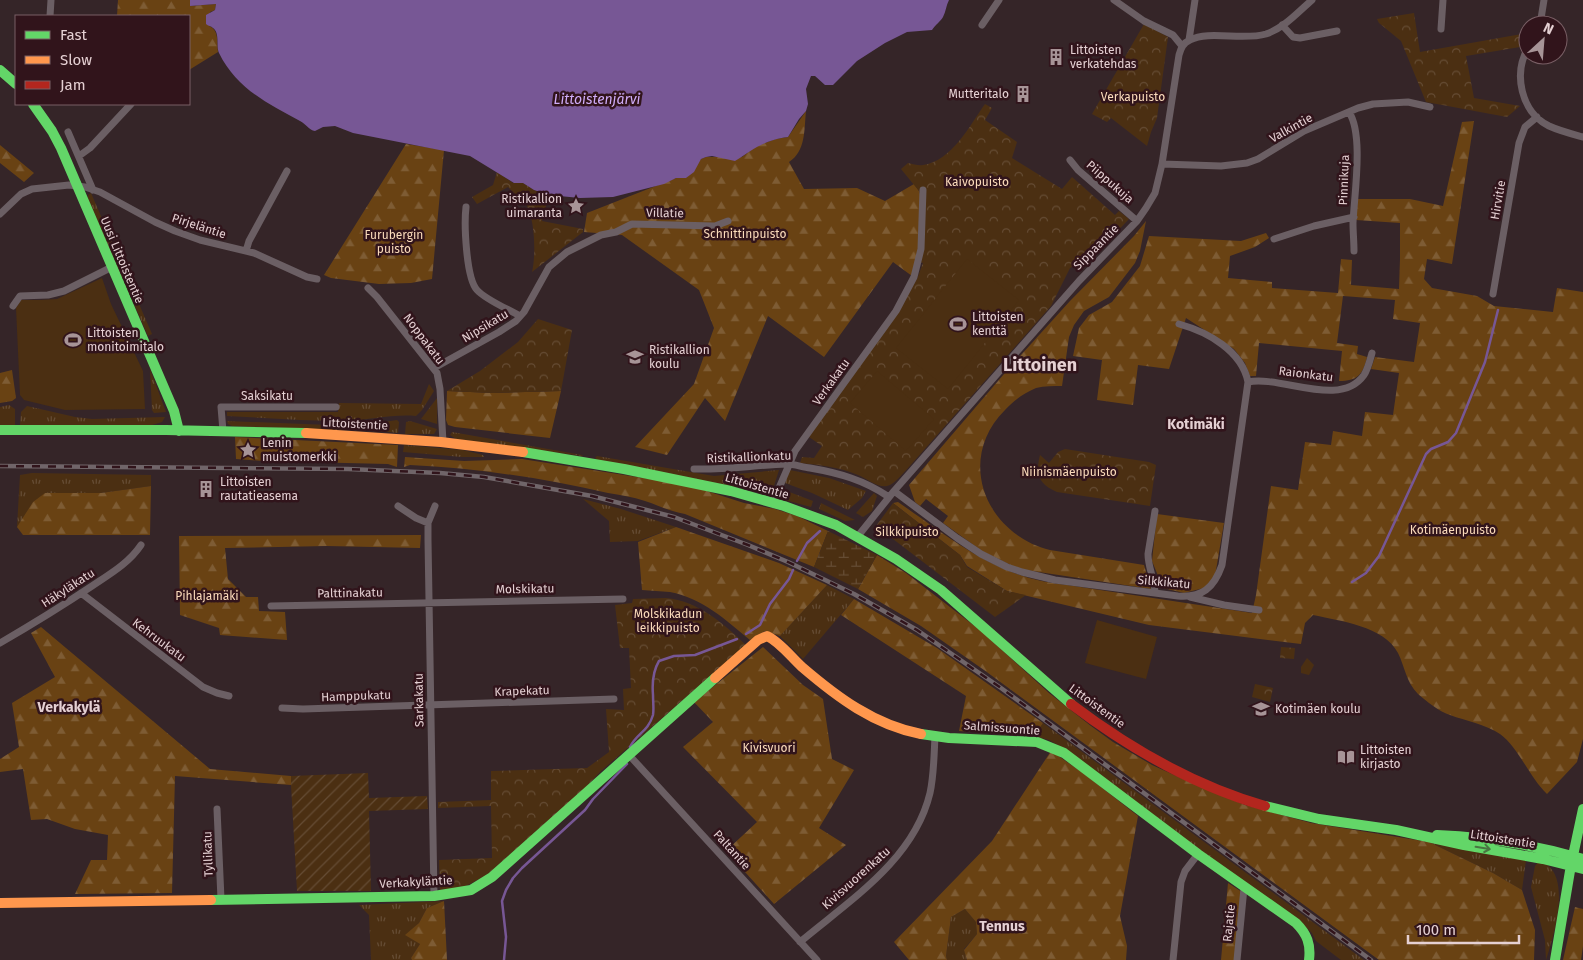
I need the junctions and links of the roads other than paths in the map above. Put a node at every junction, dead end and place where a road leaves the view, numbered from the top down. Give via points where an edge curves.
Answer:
1 (51, 0) edge
2 (999, 0) edge
3 (1114, 0) edge
4 (1195, 0) edge
5 (1312, 0) edge
6 (1443, 0) edge
7 (1544, 0) edge
8 (50, 15) edge
9 (1542, 15) edge
10 (982, 25) dead end
11 (1282, 25) junction
12 (1441, 28) dead end
13 (1337, 31) dead end
14 (1189, 40) junction
15 (1182, 46) junction
16 (1523, 65) edge
17 (0, 70) edge
18 (15, 83) edge
19 (34, 105) edge
20 (129, 105) edge
21 (1430, 107) dead end
22 (1349, 112) junction
23 (1537, 116) junction
24 (68, 132) dead end
25 (1583, 137) edge
26 (79, 156) junction
27 (1070, 160) dead end
28 (1162, 164) junction
29 (287, 171) dead end
30 (77, 186) junction
31 (93, 190) junction
32 (923, 190) dead end
33 (466, 207) dead end
34 (0, 214) edge
35 (1354, 217) junction
36 (728, 221) dead end
37 (1137, 221) junction
38 (1274, 239) dead end
39 (576, 248) joint
40 (246, 251) junction
41 (1354, 251) dead end
42 (112, 268) junction
43 (317, 279) dead end
44 (368, 288) dead end
45 (1493, 294) dead end
46 (14, 306) dead end
47 (520, 316) junction
48 (1179, 324) dead end
49 (1372, 353) dead end
50 (434, 368) junction
51 (1248, 382) junction
52 (336, 407) dead end
53 (0, 430) edge
54 (179, 431) junction
55 (223, 431) junction
56 (443, 442) junction
57 (789, 464) junction
58 (694, 469) dead end
59 (894, 491) junction
60 (888, 497) junction
61 (773, 502) junction
62 (398, 506) dead end
63 (435, 506) dead end
64 (1155, 511) dead end
65 (428, 523) junction
66 (858, 536) junction
67 (142, 545) dead end
68 (81, 593) junction
69 (1155, 593) junction
70 (1190, 597) junction
71 (623, 599) dead end
72 (428, 602) junction
73 (271, 606) dead end
74 (1259, 610) dead end
75 (769, 636) joint
76 (0, 643) edge
77 (229, 696) dead end
78 (614, 699) dead end
79 (430, 705) junction
80 (282, 708) dead end
81 (935, 736) junction
82 (630, 754) junction
83 (217, 809) dead end
84 (1583, 809) edge
85 (1198, 854) junction
86 (1575, 860) edge
87 (1583, 869) edge
88 (1244, 888) junction
89 (434, 896) junction
90 (221, 899) junction
91 (0, 903) edge
92 (800, 942) junction
93 (817, 960) edge
94 (1173, 960) edge
95 (1237, 960) edge
96 (1309, 960) edge
97 (1555, 960) edge

1 - 8 street
2 - 10 street
3 - 15 street via 1144,21 1173,35
4 - 14 street
5 - 11 street
6 - 12 street
7 - 9 street
11 - 13 street via 1300,38
11 - 14 street via 1255,37
14 - 15 street
15 - 28 street, Sippaantie
16 - 23 street via 1520,76 1522,89 1528,106
17 - 18 street
19 - 30 street, Uusi Littoistentie via 52,131
20 - 26 street
21 - 22 street, Valkintie via 1408,102 1373,104
22 - 28 street, Valkintie via 1304,131 1247,163 1221,166
22 - 35 street, Pinnikuja via 1355,128 1357,163
23 - 25 street via 1548,126
23 - 45 street, Hirvitie via 1525,127 1519,143
24 - 26 street
26 - 31 street
27 - 37 street, Piippukuja
28 - 37 street, Sippaantie via 1155,193
29 - 40 street
30 - 31 street, Pirjeläntie
30 - 34 street, Pirjeläntie via 28,190
30 - 42 street, Uusi Littoistentie
31 - 40 street, Pirjeläntie via 175,231
32 - 57 street, Verkakatu via 922,249 914,277 896,311
33 - 47 street via 465,234 474,286 483,295
35 - 38 street
35 - 41 street, Pinnikuja
36 - 39 street, Villatie via 715,226 632,224
37 - 59 street, Sippaantie via 1078,281
39 - 47 street, Nipsikatu via 549,266
40 - 43 street, Pirjeläntie
42 - 46 street via 64,291 22,296
42 - 54 street, Uusi Littoistentie via 174,411
44 - 50 street, Noppakatu
47 - 50 street, Nipsikatu via 505,328
48 - 51 street via 1209,337 1232,352 1245,370
49 - 51 street, Raionkatu via 1364,375 1354,384 1340,389
50 - 56 street, Noppakatu via 440,384
51 - 70 street, Silkkikatu via 1222,565 1209,587
52 - 55 street, Saksikatu via 221,407
53 - 54 street, Littoistentie
54 - 55 street, Littoistentie
55 - 56 street, Littoistentie
56 - 61 street, Littoistentie via 589,462 714,486
57 - 58 street, Ristikallionkatu
57 - 60 street, Ristikallionkatu via 851,477
57 - 61 street, Verkakatu
59 - 60 street, Sippaantie
59 - 69 street, Silkkikatu via 956,538 1007,567 1055,580
60 - 66 street, Sippaantie
61 - 66 street, Littoistentie
62 - 65 street
63 - 65 street, Sarkakatu
64 - 69 street via 1148,561
65 - 72 street, Sarkakatu
66 - 86 street, Littoistentie via 950,597 1069,702 1114,735 1151,758 1220,790 1263,805 1334,822 1418,834 1478,838
67 - 68 street, Häkyläkatu via 126,563
68 - 76 street, Häkyläkatu
68 - 77 street, Kehruukatu via 203,687
69 - 70 street, Silkkikatu
70 - 74 street
71 - 72 street, Molskikatu
72 - 73 street, Palttinakatu
72 - 79 street, Sarkakatu
75 - 81 street, Salmissuontie via 815,678 862,712 897,728
75 - 82 street, Verkakyläntie via 758,640
78 - 79 street, Krapekatu
79 - 80 street, Hamppukatu
79 - 89 street, Sarkakatu
81 - 85 street, Salmissuontie via 1037,742 1050,746 1076,761
81 - 92 street, Kivisvuorenkatu via 930,792 910,839 878,877
82 - 89 street, Verkakyläntie via 486,882 463,892
82 - 92 street, Paltantie
83 - 90 street, Tyllikatu
84 - 86 street
85 - 88 street, Salmissuontie
85 - 94 street via 1180,882
86 - 87 street, Littoistentie
86 - 97 street
88 - 95 street, Rajatie
88 - 96 street, Salmissuontie via 1307,934
89 - 90 street, Verkakyläntie
90 - 91 street, Verkakyläntie
92 - 93 street, Paltantie

